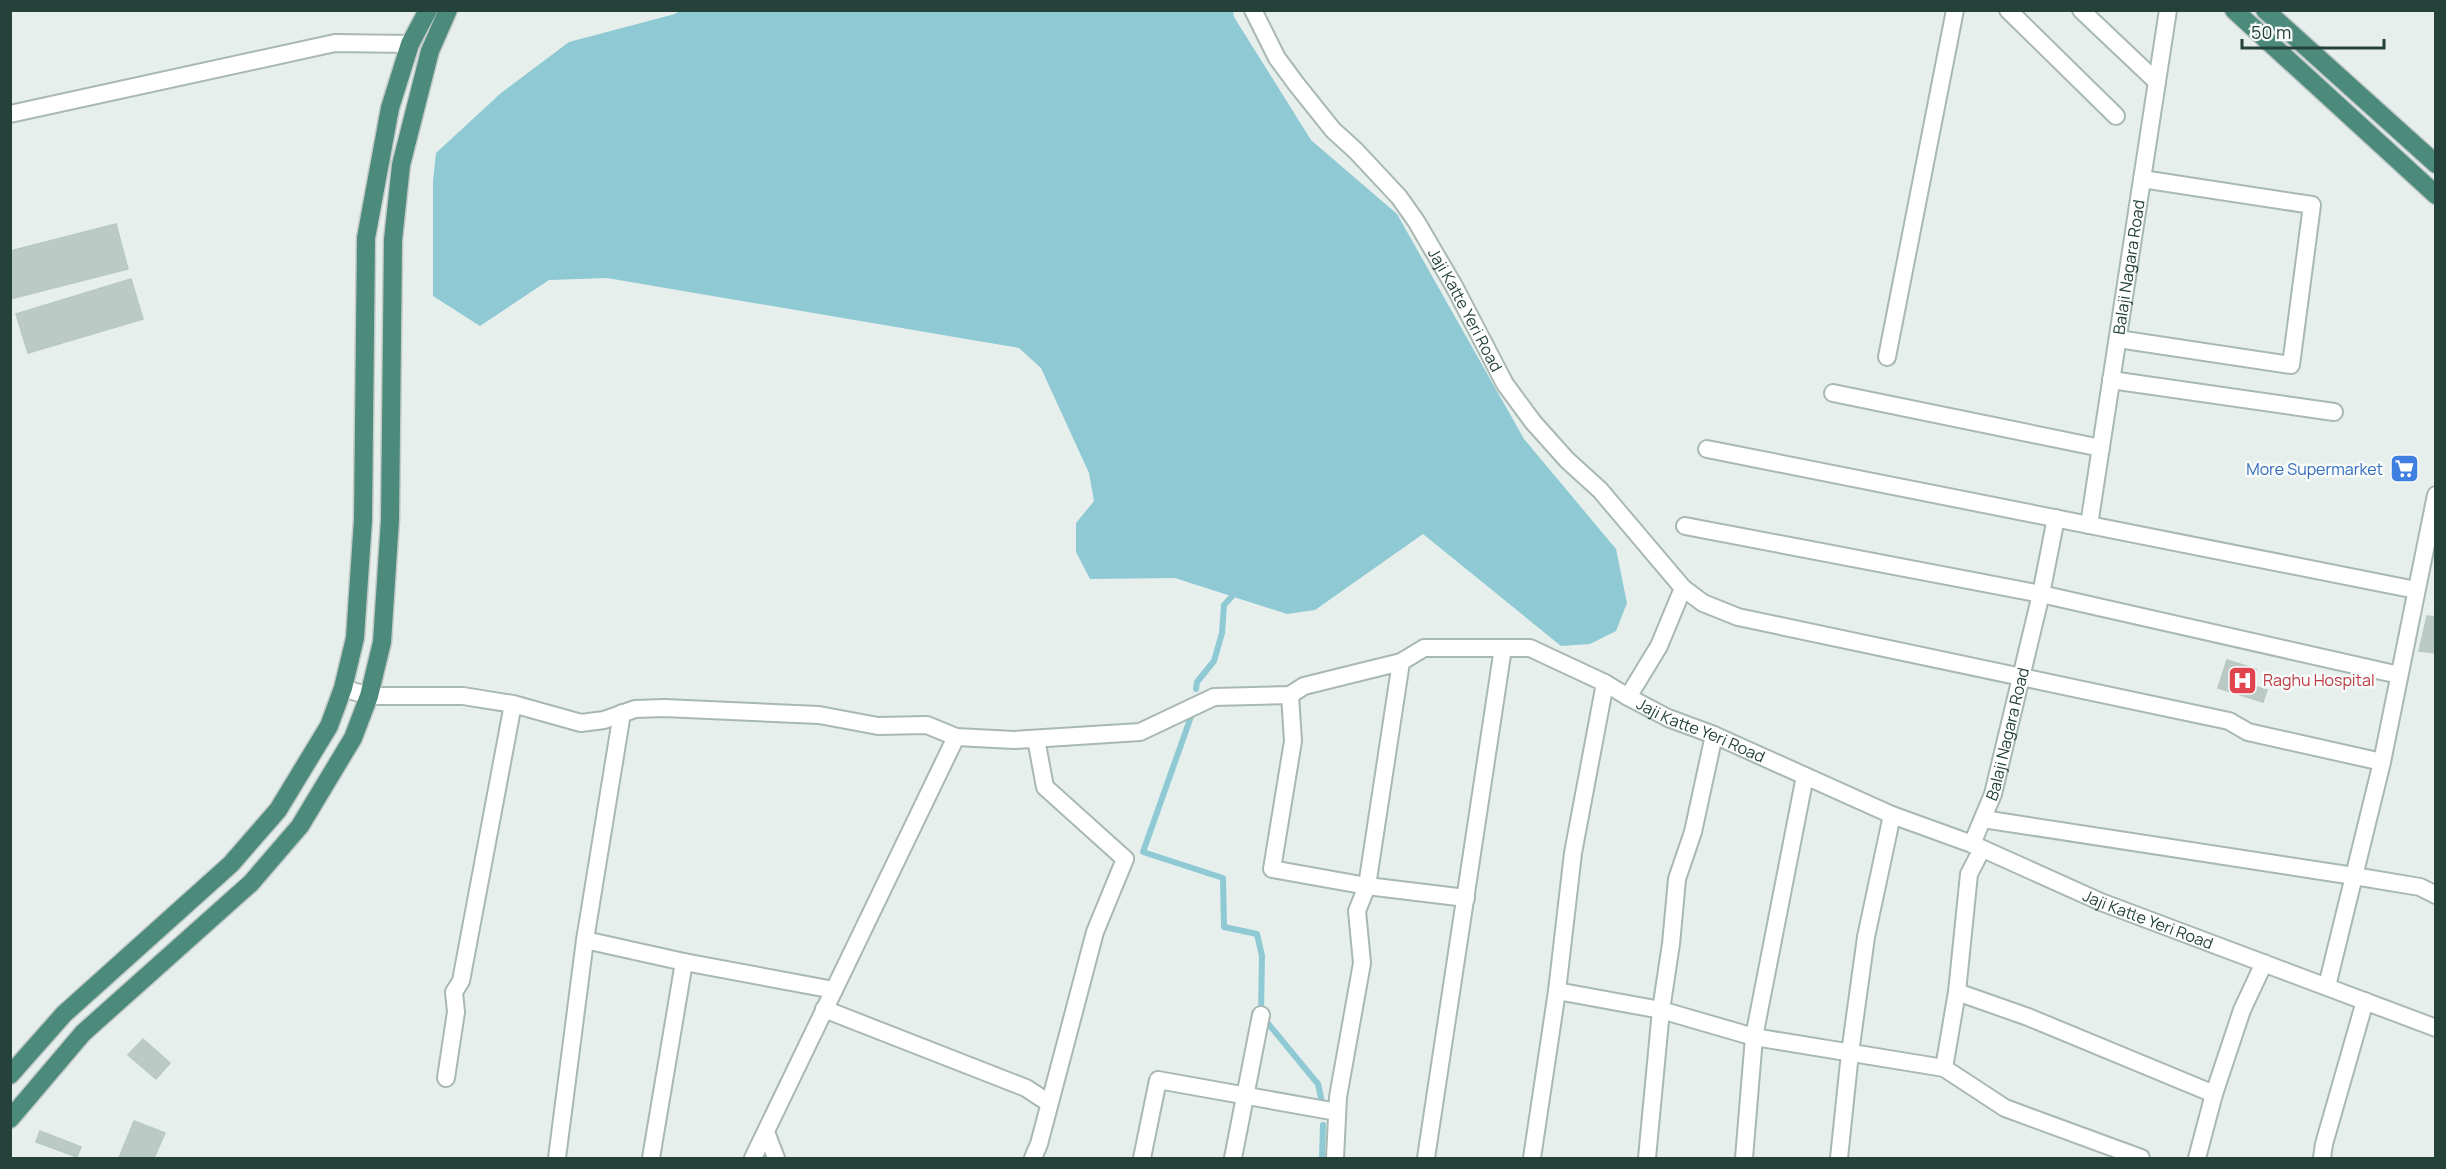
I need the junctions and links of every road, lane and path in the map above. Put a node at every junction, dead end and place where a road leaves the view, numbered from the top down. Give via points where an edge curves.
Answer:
1 (428, 10) edge
2 (448, 10) edge
3 (1253, 10) edge
4 (1955, 10) edge
5 (2008, 10) edge
6 (2081, 10) edge
7 (2168, 10) edge
8 (2234, 10) edge
9 (2265, 10) edge
10 (410, 44) junction
11 (2157, 82) junction
12 (10, 114) edge
13 (2116, 116) dead end
14 (2436, 164) edge
15 (2142, 179) junction
16 (2436, 195) edge
17 (2118, 339) junction
18 (1887, 357) dead end
19 (2111, 380) junction
20 (1833, 393) dead end
21 (2334, 412) dead end
22 (2101, 448) junction
23 (1707, 450) dead end
24 (2436, 495) edge
25 (2056, 518) junction
26 (1685, 525) dead end
27 (2089, 525) junction
28 (1683, 588) junction
29 (2416, 590) junction
30 (2041, 594) junction
31 (1503, 648) junction
32 (1401, 662) junction
33 (2399, 675) junction
34 (2022, 677) junction
35 (1605, 683) junction
36 (343, 688) junction
37 (1290, 695) junction
38 (369, 696) junction
39 (1628, 697) junction
40 (513, 704) junction
41 (622, 713) junction
42 (1714, 735) junction
43 (956, 737) junction
44 (1036, 739) junction
45 (2382, 762) junction
46 (1805, 776) junction
47 (1892, 814) junction
48 (1983, 819) junction
49 (1977, 846) junction
50 (2354, 876) junction
51 (1367, 886) junction
52 (2436, 895) edge
53 (1466, 898) junction
54 (585, 940) junction
55 (684, 962) junction
56 (2264, 963) junction
57 (2327, 987) junction
58 (834, 990) junction
59 (1557, 991) junction
60 (1958, 992) junction
61 (2365, 1001) junction
62 (824, 1009) junction
63 (1661, 1010) junction
64 (1261, 1015) dead end
65 (2436, 1028) edge
66 (1754, 1037) junction
67 (1850, 1053) junction
68 (1944, 1068) junction
69 (10, 1075) edge
70 (446, 1078) dead end
71 (1246, 1094) junction
72 (2214, 1094) junction
73 (1049, 1103) junction
74 (1337, 1112) junction
75 (10, 1119) edge
76 (766, 1132) junction
77 (557, 1158) edge
78 (651, 1158) edge
79 (753, 1158) edge
80 (776, 1158) edge
81 (1033, 1158) edge
82 (1142, 1158) edge
83 (1233, 1158) edge
84 (1335, 1158) edge
85 (1426, 1158) edge
86 (1532, 1158) edge
87 (1647, 1158) edge
88 (1744, 1158) edge
89 (1839, 1158) edge
90 (2141, 1158) edge
91 (2197, 1158) edge
92 (2322, 1158) edge

1 - 10 highway
2 - 38 highway via 429,51 401,165 393,240 390,520 382,642
3 - 28 street, Jaji Katte Yeri Road via 1277,58 1333,130 1399,197 1416,221 1505,384 1533,422 1600,490
4 - 18 street
5 - 13 street
6 - 11 street
7 - 11 street, Balaji Nagara Road
8 - 16 highway
9 - 14 highway
10 - 12 street via 335,43
10 - 36 highway via 390,108 366,238 363,519 355,638
11 - 15 street, Balaji Nagara Road
15 - 17 street, Balaji Nagara Road
15 - 17 street via 2312,205 2291,365
17 - 19 street, Balaji Nagara Road
19 - 21 street
19 - 22 street, Balaji Nagara Road
20 - 22 street
22 - 27 street, Balaji Nagara Road
23 - 25 street
24 - 29 street
25 - 27 street
25 - 30 street, Balaji Nagara Road
26 - 30 street
27 - 29 street
28 - 34 street via 1703,603 1738,617
28 - 39 street, Jaji Katte Yeri Road via 1659,646
29 - 33 street
30 - 33 street
30 - 34 street, Balaji Nagara Road
31 - 32 street via 1424,648
31 - 35 street via 1530,648
31 - 53 street
32 - 37 street via 1304,686
32 - 51 street
33 - 45 street
34 - 45 street via 2229,721 2248,732
34 - 48 street, Balaji Nagara Road via 1993,794
35 - 39 street
35 - 59 street via 1574,853
36 - 38 street
36 - 69 highway via 329,726 301,775 255,837 231,864 64,1014
37 - 44 street via 1214,697 1140,732
37 - 51 street via 1293,741 1272,869
38 - 40 street via 462,696
38 - 75 highway via 353,738 300,826 251,883 83,1033
39 - 42 street, Jaji Katte Yeri Road via 1668,718
40 - 41 street via 581,723
40 - 70 street via 461,981 454,993 456,1012
41 - 43 street via 664,708 819,715 878,726 927,725
41 - 54 street
42 - 46 street, Jaji Katte Yeri Road
42 - 63 street via 1694,832 1677,879
43 - 44 street
43 - 58 street
44 - 73 street via 1046,787 1125,859 1095,932
45 - 50 street
46 - 47 street, Jaji Katte Yeri Road
46 - 66 street
47 - 49 street, Jaji Katte Yeri Road
47 - 67 street via 1866,937
48 - 49 street, Balaji Nagara Road
48 - 50 street
49 - 56 street, Jaji Katte Yeri Road via 2101,902
49 - 60 street, Balaji Nagara Road via 1969,874
50 - 52 street via 2420,887
50 - 57 street
51 - 53 street
51 - 74 street via 1357,911 1362,963
53 - 85 street
54 - 55 street
54 - 77 street
55 - 58 street
55 - 78 street
56 - 57 street, Jaji Katte Yeri Road
56 - 72 street via 2242,1010
57 - 61 street, Jaji Katte Yeri Road
58 - 62 street
59 - 63 street
59 - 86 street
60 - 68 street, Balaji Nagara Road
60 - 72 street
61 - 65 street, Jaji Katte Yeri Road
61 - 92 street
62 - 73 street via 1026,1088
62 - 76 street
63 - 66 street
63 - 87 street
64 - 71 street
66 - 67 street
66 - 88 street
67 - 68 street
67 - 89 street
68 - 90 street via 2005,1108
71 - 74 street
71 - 82 street via 1158,1080
71 - 83 street
72 - 91 street
73 - 81 street
74 - 84 street
76 - 79 street
76 - 80 street

